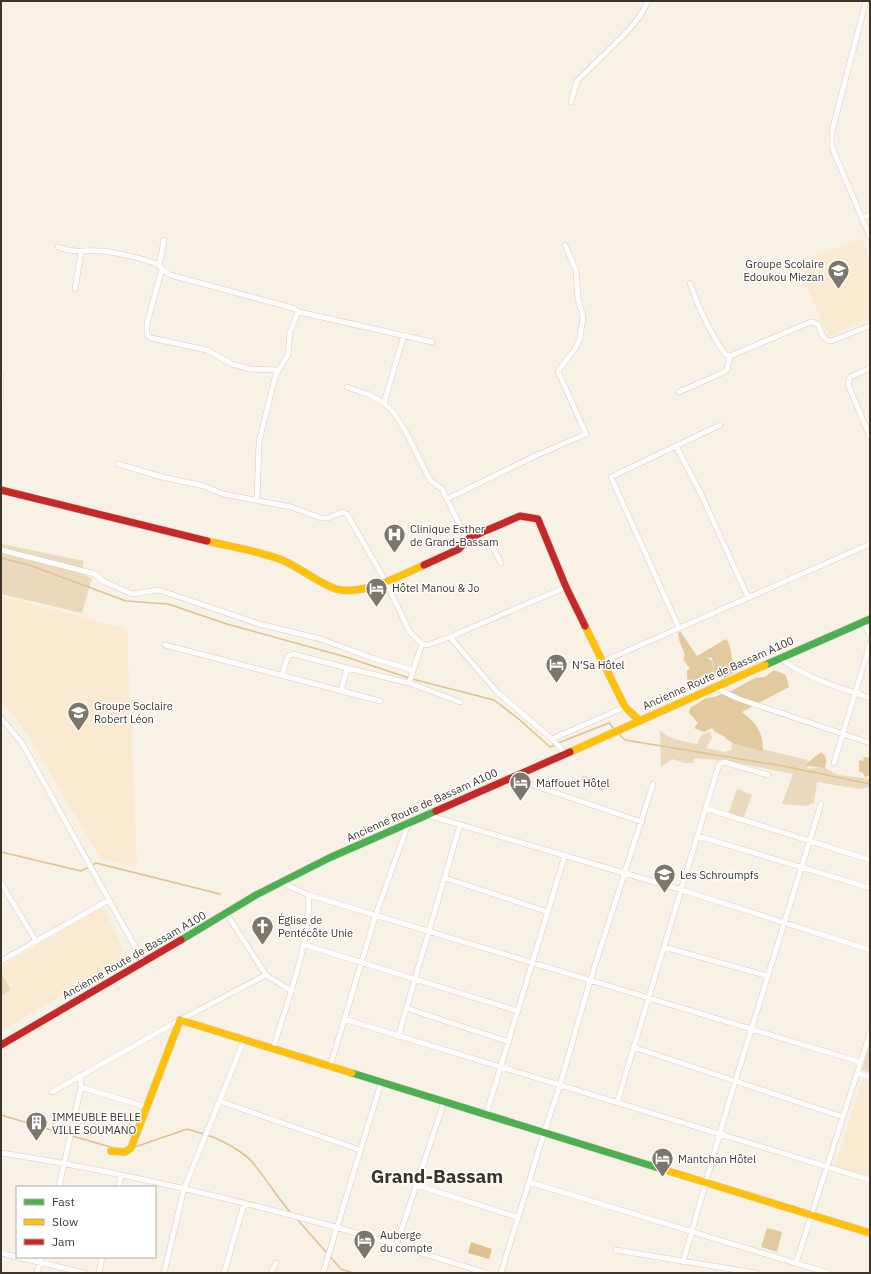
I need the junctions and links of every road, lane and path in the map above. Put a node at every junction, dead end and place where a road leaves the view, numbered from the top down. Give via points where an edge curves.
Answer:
1 (648, 1) edge
2 (866, 1) edge
3 (571, 102) dead end
4 (870, 215) edge
5 (862, 218) junction
6 (870, 237) edge
7 (164, 240) dead end
8 (565, 245) dead end
9 (58, 247) dead end
10 (81, 252) junction
11 (161, 268) junction
12 (690, 283) dead end
13 (75, 289) dead end
14 (298, 312) junction
15 (870, 326) edge
16 (404, 335) junction
17 (432, 342) dead end
18 (730, 356) junction
19 (870, 368) edge
20 (277, 370) junction
21 (1, 376) edge
22 (347, 387) dead end
23 (679, 392) dead end
24 (1, 402) edge
25 (384, 403) junction
26 (720, 425) dead end
27 (870, 437) edge
28 (676, 446) junction
29 (118, 464) dead end
30 (1, 490) edge
31 (447, 498) junction
32 (258, 500) junction
33 (485, 532) junction
34 (469, 538) junction
35 (870, 544) edge
36 (1, 550) edge
37 (502, 563) dead end
38 (386, 582) junction
39 (566, 587) junction
40 (748, 597) junction
41 (867, 620) edge
42 (680, 628) junction
43 (870, 635) edge
44 (450, 637) junction
45 (422, 644) junction
46 (870, 644) edge
47 (165, 645) dead end
48 (869, 651) edge
49 (780, 658) junction
50 (602, 662) junction
51 (347, 668) junction
52 (412, 670) junction
53 (282, 675) junction
54 (409, 683) junction
55 (712, 687) junction
56 (341, 691) junction
57 (855, 693) junction
58 (870, 698) edge
59 (380, 701) dead end
60 (460, 702) dead end
61 (625, 707) junction
62 (1, 718) edge
63 (639, 720) junction
64 (842, 734) junction
65 (552, 739) junction
66 (870, 743) edge
67 (566, 754) junction
68 (834, 763) dead end
69 (768, 775) dead end
70 (512, 778) junction
71 (653, 784) dead end
72 (821, 804) dead end
73 (705, 808) junction
74 (427, 815) junction
75 (410, 822) junction
76 (642, 822) junction
77 (460, 825) junction
78 (698, 836) junction
79 (809, 841) junction
80 (565, 855) junction
81 (870, 860) edge
82 (802, 867) junction
83 (624, 874) junction
84 (445, 878) junction
85 (280, 882) junction
86 (1, 883) edge
87 (870, 888) edge
88 (682, 890) junction
89 (309, 895) junction
90 (109, 900) junction
91 (548, 912) junction
92 (226, 913) junction
93 (376, 914) junction
94 (784, 924) junction
95 (428, 930) junction
96 (36, 941) junction
97 (305, 945) junction
98 (664, 946) junction
99 (870, 950) edge
100 (1, 961) edge
101 (362, 961) junction
102 (532, 961) junction
103 (144, 963) junction
104 (266, 975) junction
105 (768, 976) junction
106 (414, 979) junction
107 (590, 980) junction
108 (290, 990) junction
109 (648, 997) junction
110 (406, 1008) junction
111 (518, 1012) junction
112 (180, 1020) junction
113 (344, 1020) junction
114 (752, 1029) junction
115 (870, 1033) edge
116 (398, 1037) junction
117 (244, 1040) junction
118 (509, 1042) junction
119 (1, 1045) edge
120 (633, 1047) junction
121 (273, 1049) junction
122 (860, 1062) junction
123 (330, 1067) junction
124 (501, 1068) junction
125 (857, 1073) junction
126 (80, 1077) junction
127 (870, 1077) edge
128 (736, 1082) junction
129 (381, 1083) junction
130 (560, 1085) junction
131 (81, 1087) junction
132 (52, 1092) dead end
133 (219, 1101) junction
134 (444, 1102) junction
135 (617, 1102) junction
136 (146, 1107) junction
137 (486, 1115) junction
138 (843, 1117) junction
139 (544, 1133) junction
140 (720, 1134) junction
141 (360, 1150) junction
142 (111, 1151) dead end
143 (1, 1154) edge
144 (65, 1162) junction
145 (827, 1167) junction
146 (121, 1174) junction
147 (870, 1180) edge
148 (529, 1182) junction
149 (705, 1183) junction
150 (416, 1185) junction
151 (59, 1186) edge
152 (118, 1186) edge
153 (184, 1189) junction
154 (244, 1204) junction
155 (811, 1215) junction
156 (517, 1217) junction
157 (337, 1228) junction
158 (691, 1232) junction
159 (870, 1233) edge
160 (396, 1246) junction
161 (616, 1250) dead end
162 (1, 1254) edge
163 (16, 1256) edge
164 (27, 1258) edge
165 (102, 1258) edge
166 (40, 1260) edge
167 (683, 1262) junction
168 (276, 1263) dead end
169 (796, 1263) junction
170 (37, 1273) edge
171 (84, 1273) edge
172 (99, 1273) edge
173 (164, 1273) edge
174 (224, 1273) edge
175 (271, 1273) edge
176 (323, 1273) edge
177 (486, 1273) edge
178 (500, 1273) edge
179 (756, 1273) edge
180 (828, 1273) edge

1 - 3 street via 627,32 577,80
2 - 5 street via 832,131 834,152
4 - 5 street
5 - 6 street
7 - 11 street
8 - 31 street via 576,270 578,299 583,317 580,338 575,349 558,371 586,434
9 - 10 street
10 - 11 street via 111,252
10 - 13 street
11 - 14 street via 170,275 293,308
11 - 20 street via 146,323 147,335 150,338 207,350 232,364 250,369
12 - 18 street via 713,337 726,355
14 - 16 street
14 - 20 street via 290,332 288,355
15 - 18 street via 831,341 823,337 818,324 811,322
16 - 17 street
16 - 25 street
18 - 23 street via 727,370
19 - 27 street via 850,377 848,384
20 - 32 street via 259,442
21 - 24 street
22 - 25 street
25 - 31 street via 406,432 430,480 442,489
26 - 28 street
28 - 40 street
28 - 42 street via 611,477
29 - 32 street via 204,486 223,494
30 - 38 street via 280,559 337,589 362,589
31 - 34 street
32 - 38 street via 291,507 321,518 342,512 347,514
33 - 34 street
33 - 37 street
33 - 39 street via 520,516 541,521
34 - 38 street via 459,549
35 - 40 street
36 - 52 street via 95,574 103,581 132,594 159,590 259,624 321,639
38 - 45 street via 409,631
39 - 44 street
39 - 50 street
40 - 42 street
41 - 43 street
41 - 49 street, Ancienne Route de Bassam A100
42 - 50 street
44 - 45 street via 428,645
44 - 65 street via 497,692
45 - 52 street
46 - 48 street
47 - 53 street
48 - 57 street
49 - 55 street, Ancienne Route de Bassam A100
49 - 57 street via 803,674
50 - 61 street
51 - 53 street via 293,654 288,656
51 - 54 street
51 - 56 street
52 - 54 street
53 - 56 street
54 - 60 street
55 - 63 street, Ancienne Route de Bassam A100
55 - 64 street
56 - 59 street
57 - 58 street
57 - 64 street
61 - 63 street
61 - 65 street
62 - 90 street via 22,743
63 - 67 street, Ancienne Route de Bassam A100
64 - 66 street
64 - 68 street
65 - 67 street
67 - 70 street, Ancienne Route de Bassam A100
69 - 73 street via 721,762
70 - 74 street, Ancienne Route de Bassam A100
70 - 76 street
71 - 76 street
72 - 79 street
73 - 78 street
73 - 79 street
74 - 75 street, Ancienne Route de Bassam A100
74 - 77 street
75 - 85 street, Ancienne Route de Bassam A100
75 - 93 street
76 - 83 street
77 - 80 street
77 - 84 street
78 - 82 street
78 - 88 street
79 - 81 street
79 - 82 street
80 - 83 street
80 - 91 street
82 - 87 street
82 - 94 street
83 - 88 street
83 - 107 street
84 - 91 street
84 - 95 street
85 - 89 street
85 - 92 street, Ancienne Route de Bassam A100
86 - 96 street
88 - 94 street
88 - 98 street
89 - 93 street
89 - 97 street
90 - 96 street
90 - 103 street
91 - 102 street
92 - 103 street, Ancienne Route de Bassam A100
92 - 104 street
93 - 95 street
93 - 101 street
94 - 99 street
94 - 105 street
95 - 102 street
95 - 106 street
96 - 100 street
97 - 101 street
97 - 108 street
98 - 105 street
98 - 109 street
101 - 106 street
101 - 113 street
102 - 107 street
102 - 111 street
103 - 119 street, Ancienne Route de Bassam A100
104 - 108 street
104 - 112 street
105 - 114 street
106 - 110 street
106 - 111 street
107 - 109 street
107 - 130 street
108 - 121 street
109 - 114 street
109 - 120 street
110 - 116 street
110 - 118 street
111 - 118 street
112 - 117 street
112 - 126 street
112 - 136 street
113 - 116 street
113 - 123 street
114 - 122 street
114 - 128 street
115 - 122 street
116 - 124 street
117 - 121 street
117 - 133 street
118 - 124 street
120 - 128 street
120 - 135 street
121 - 123 street
122 - 125 street
123 - 129 street
124 - 130 street
124 - 137 street
125 - 127 street
125 - 138 street
126 - 131 street
126 - 132 street
128 - 138 street
128 - 140 street
129 - 134 street
129 - 141 street
130 - 135 street
130 - 139 street
131 - 136 street
131 - 144 street
133 - 141 street
133 - 153 street
134 - 137 street
134 - 150 street
135 - 140 street
136 - 142 street via 129,1152
137 - 139 street
138 - 145 street
139 - 148 street
139 - 149 street
140 - 145 street
140 - 149 street
141 - 157 street
143 - 144 street
144 - 146 street
144 - 151 street
145 - 147 street
145 - 155 street
146 - 152 street
146 - 153 street
148 - 156 street
148 - 158 street
149 - 155 street
149 - 158 street
150 - 156 street
150 - 160 street
153 - 154 street
153 - 173 street
154 - 157 street
154 - 174 street
155 - 159 street
155 - 169 street
156 - 178 street
157 - 160 street
157 - 176 street
158 - 167 street
158 - 169 street
160 - 177 street
161 - 167 street
162 - 163 street
164 - 166 street
165 - 172 street
166 - 170 street
166 - 171 street
167 - 179 street
168 - 175 street
169 - 180 street

